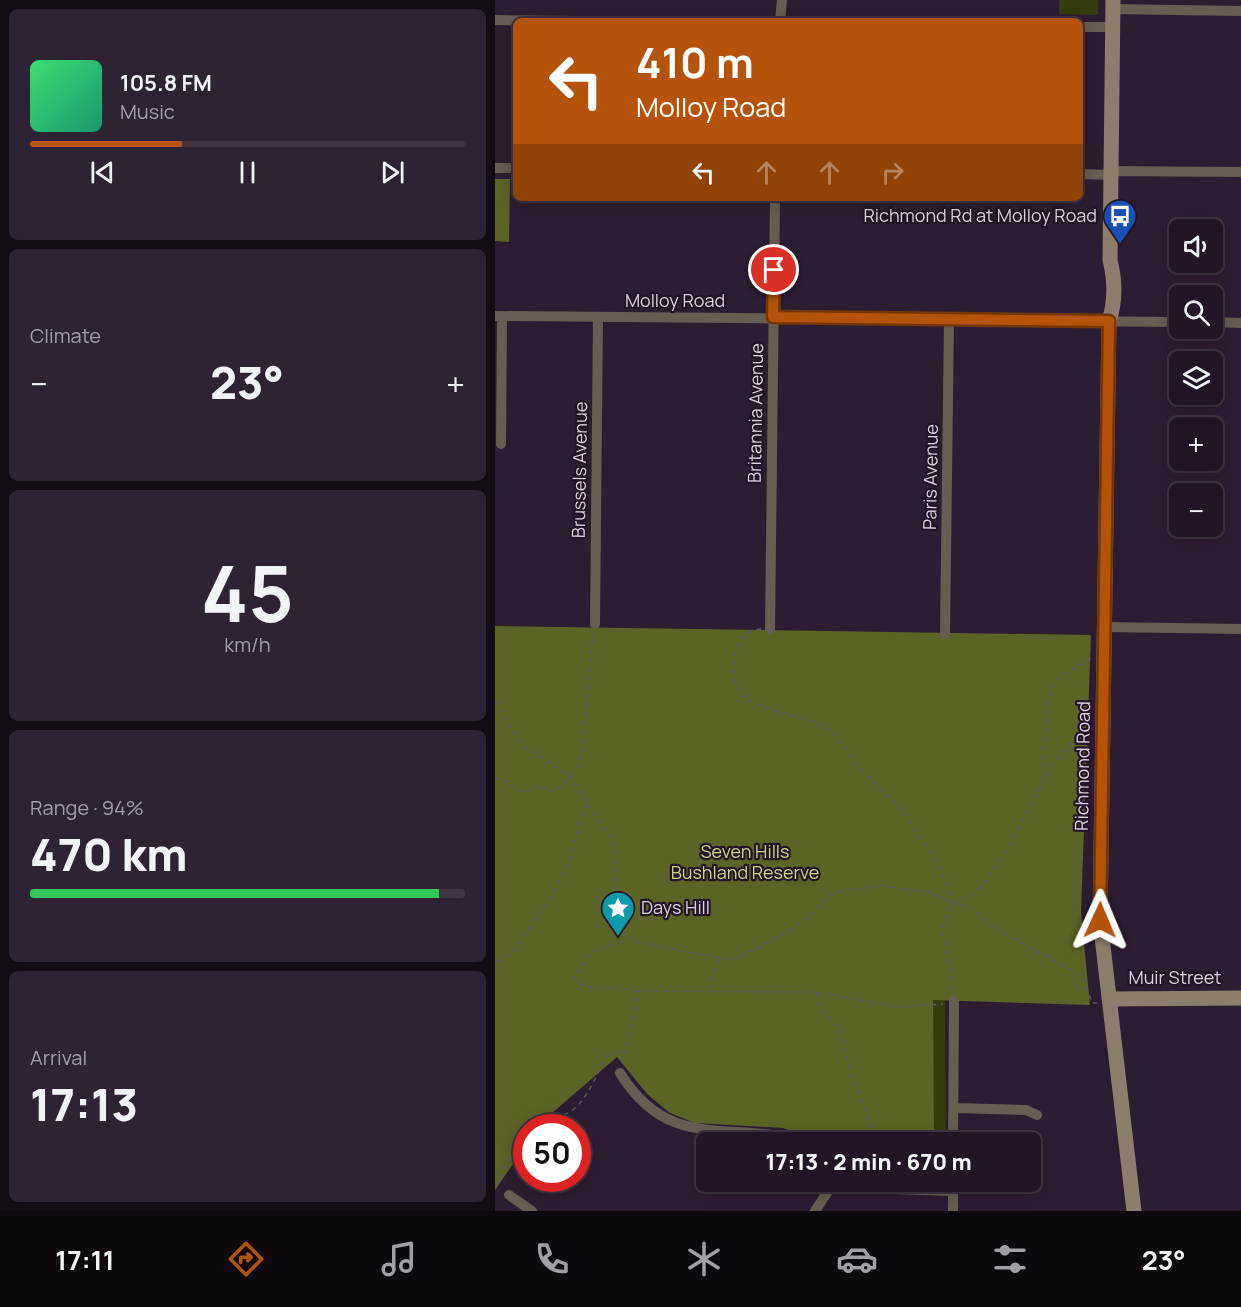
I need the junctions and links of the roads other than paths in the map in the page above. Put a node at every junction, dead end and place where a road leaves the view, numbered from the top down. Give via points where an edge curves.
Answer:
1 (782, 0) edge
2 (1113, 5) edge
3 (1241, 11) edge
4 (780, 18) edge
5 (495, 20) edge
6 (513, 20) edge
7 (1083, 27) edge
8 (1112, 27) junction
9 (495, 168) edge
10 (513, 168) edge
11 (1241, 172) edge
12 (1111, 173) junction
13 (1083, 174) edge
14 (775, 201) edge
15 (498, 316) edge
16 (598, 317) junction
17 (773, 317) junction
18 (949, 321) junction
19 (1109, 321) junction
20 (1169, 322) edge
21 (1223, 322) edge
22 (1241, 323) edge
23 (501, 444) dead end
24 (595, 624) road end
25 (1105, 627) junction
26 (770, 629) road end
27 (1241, 629) edge
28 (945, 634) dead end
29 (1241, 998) edge
30 (1109, 999) junction
31 (954, 1000) road end
32 (620, 1073) road end
33 (954, 1108) junction
34 (1037, 1115) dead end
35 (727, 1132) edge
36 (953, 1132) edge
37 (827, 1192) edge
38 (953, 1192) edge
39 (509, 1195) dead end
40 (532, 1211) edge
41 (815, 1211) edge
42 (953, 1211) edge
43 (1134, 1211) edge

1 - 4 street
2 - 3 street
2 - 8 main road, Richmond Road
5 - 6 street
7 - 8 street
8 - 12 main road, Richmond Road
9 - 10 street
11 - 12 street
12 - 13 street
12 - 19 main road, Richmond Road via 1110,260 1105,293
14 - 17 street, Britannia Avenue
15 - 16 street, Molloy Road
15 - 23 street
16 - 17 street, Molloy Road
16 - 24 street, Brussels Avenue
17 - 18 street, Molloy Road
17 - 26 street, Britannia Avenue
18 - 19 street, Molloy Road
18 - 28 street, Paris Avenue
19 - 20 street, Molloy Road
19 - 25 main road, Richmond Road
21 - 22 street
25 - 27 street
25 - 30 main road, Richmond Road via 1100,920
29 - 30 main road, Muir Street
30 - 43 main road, Richmond Road
31 - 33 street
32 - 35 street via 640,1100 676,1125
33 - 34 street via 1026,1110
33 - 36 street
37 - 41 street
38 - 42 street
39 - 40 street

